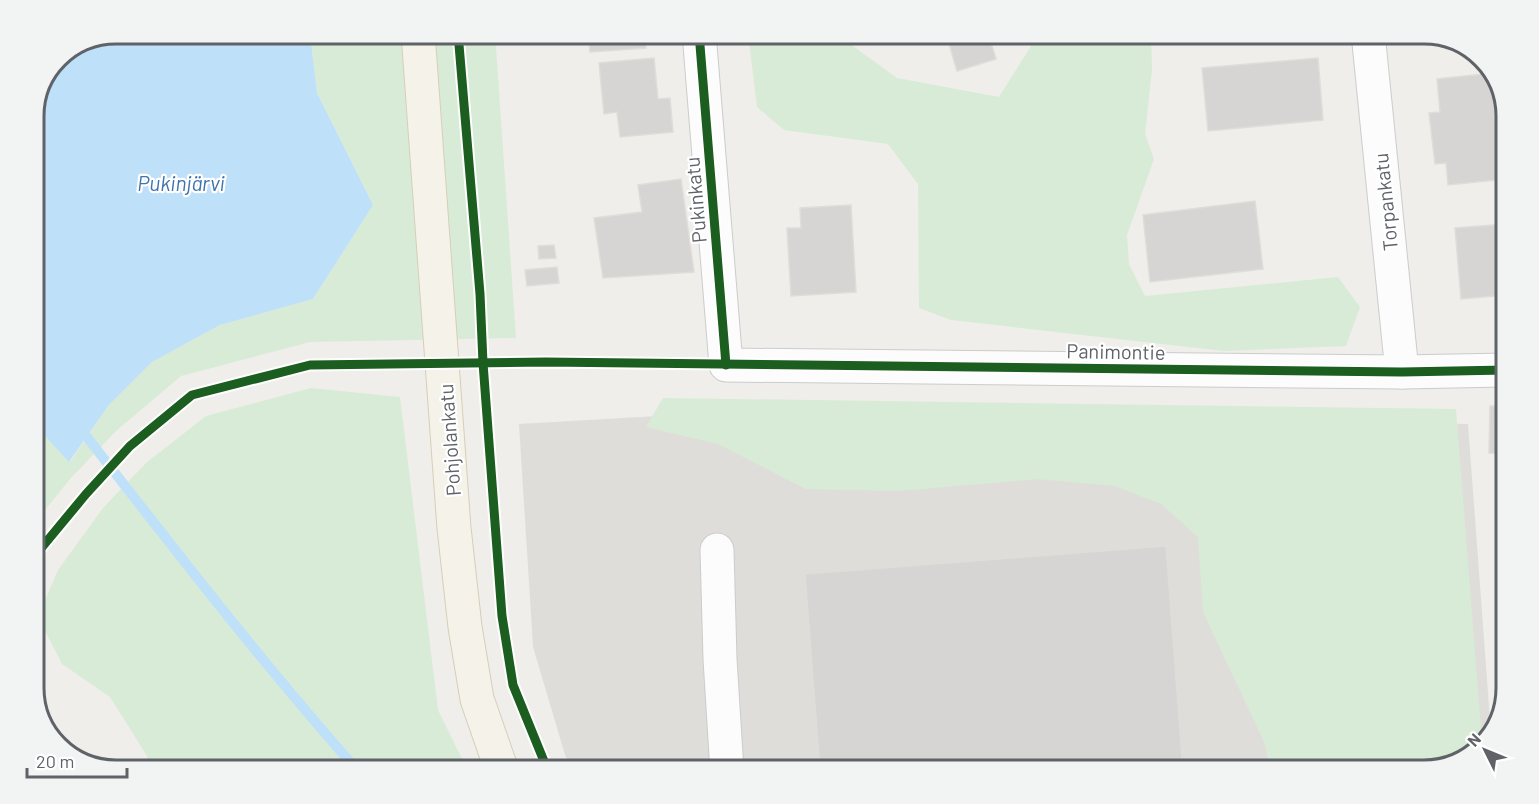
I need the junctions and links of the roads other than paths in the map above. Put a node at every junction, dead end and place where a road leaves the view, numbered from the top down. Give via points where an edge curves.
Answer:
1 (419, 44) edge
2 (700, 44) edge
3 (1369, 44) edge
4 (726, 364) joint
5 (1495, 370) edge
6 (1402, 372) junction
7 (717, 550) dead end
8 (498, 760) edge
9 (726, 760) edge

1 - 8 main road, Pohjolankatu via 454,528 477,699
2 - 4 street, Pukinkatu
3 - 6 street, Torpankatu
4 - 6 street, Panimontie
5 - 6 street, Panimontie
7 - 9 street

